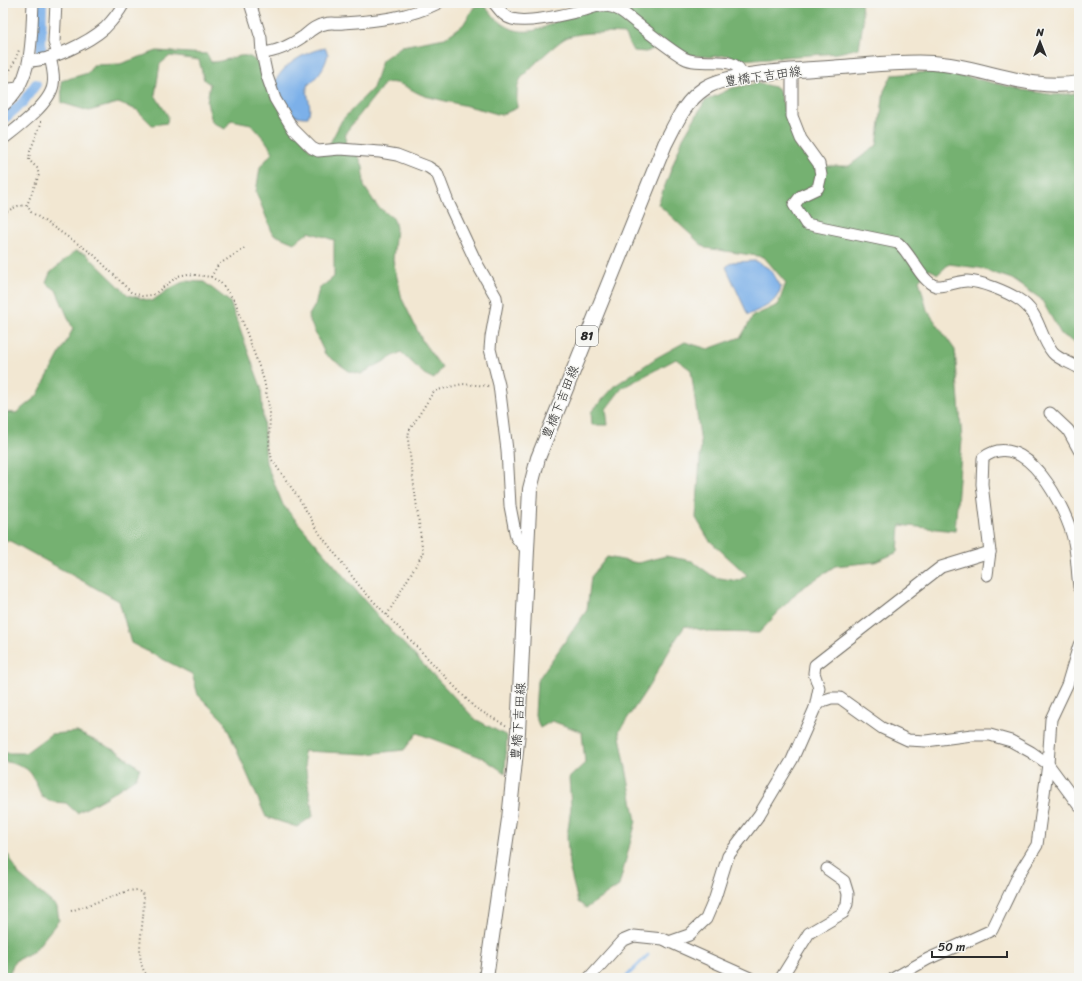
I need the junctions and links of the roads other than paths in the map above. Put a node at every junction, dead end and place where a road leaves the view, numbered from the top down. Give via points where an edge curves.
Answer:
1 (33, 3) edge
2 (56, 3) edge
3 (124, 3) edge
4 (250, 3) edge
5 (438, 3) edge
6 (494, 3) edge
7 (262, 53) junction
8 (54, 56) junction
9 (29, 61) junction
10 (792, 71) junction
11 (743, 76) junction
12 (1079, 83) edge
13 (19, 88) junction
14 (3, 93) edge
15 (3, 106) edge
16 (3, 139) edge
17 (1079, 368) edge
18 (1050, 413) dead end
19 (1079, 450) edge
20 (528, 548) junction
21 (990, 552) junction
22 (987, 575) dead end
23 (1079, 587) edge
24 (1079, 646) edge
25 (815, 708) junction
26 (1048, 764) junction
27 (1079, 806) edge
28 (827, 869) dead end
29 (669, 942) junction
30 (746, 977) edge
31 (486, 978) edge
32 (589, 978) edge
33 (781, 978) edge
34 (894, 978) edge

1 - 9 street
2 - 8 street
3 - 8 street via 115,18 92,38
4 - 7 street via 261,38
5 - 7 street via 417,13 341,24 325,23 284,48
6 - 11 street via 502,13 511,19 519,20 545,18 604,6 615,8 685,58 695,62 736,64 741,68
7 - 20 street via 275,99 293,129 312,148 380,152 428,167 437,173 476,262 496,297 490,349 499,385 507,450 510,506 516,537
8 - 9 street
8 - 16 street via 51,91 37,111
9 - 13 street
10 - 11 main road, 豊橋下吉田線 / 81
10 - 12 main road, 豊橋下吉田線 / 81 via 933,63 1026,81 1050,84
10 - 17 street via 792,116 800,139 819,164 821,175 818,188 801,196 794,205 806,224 898,243 906,249 927,280 937,286 968,281 993,288 1020,300 1038,320 1046,342 1054,354
11 - 20 main road, 豊橋下吉田線 / 81 via 724,80 706,88 688,102 678,116 665,144 538,458 530,489
13 - 14 street
13 - 15 street
18 - 19 street via 1068,430
20 - 31 main road, 豊橋下吉田線 / 81 via 518,732 509,820
21 - 22 street
21 - 23 street via 982,484 983,458 992,451 1006,451 1019,455 1038,469 1052,489 1074,541
21 - 25 street via 941,567 815,664 814,673 819,688
24 - 26 street via 1067,685 1051,719
25 - 26 street via 822,701 840,698 882,728 908,740 990,736 1011,741
25 - 29 street via 792,760 758,815 728,856 706,919 689,935
26 - 27 street
26 - 34 street via 1037,845 1019,874 992,930 928,959
28 - 33 street via 844,881 848,894 847,904 843,913 809,933
29 - 30 street
29 - 32 street via 634,936 622,941

